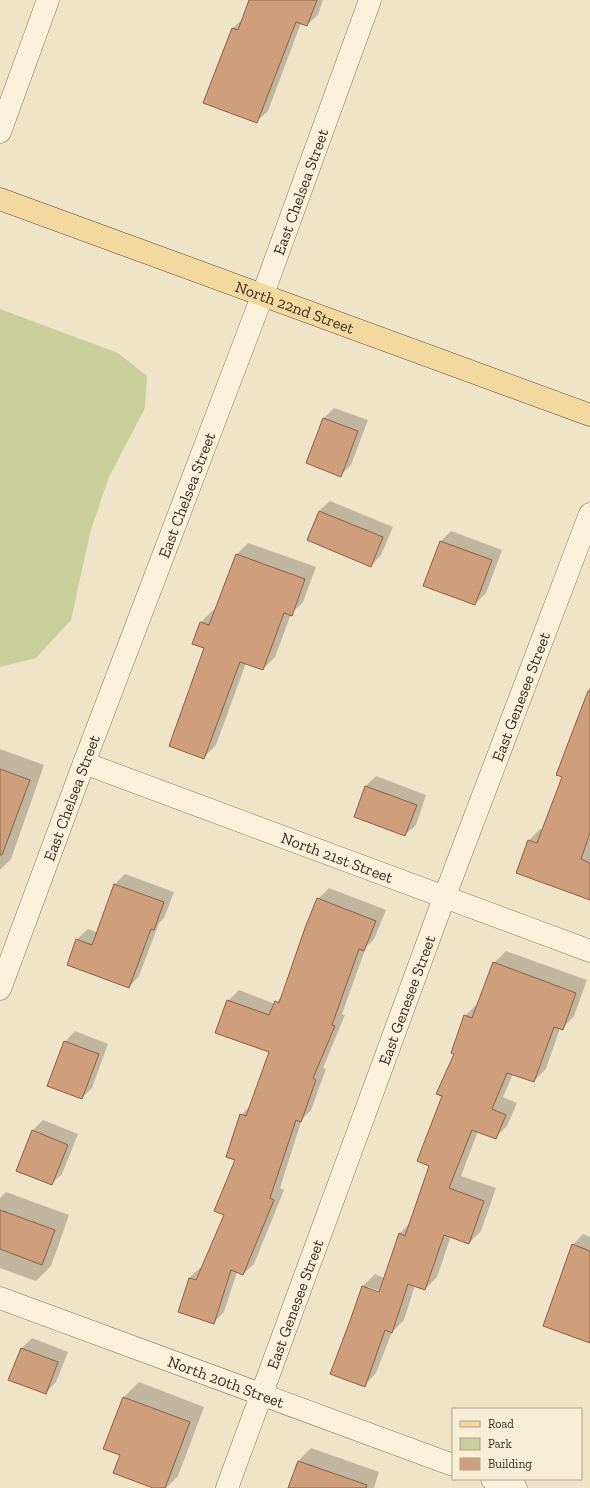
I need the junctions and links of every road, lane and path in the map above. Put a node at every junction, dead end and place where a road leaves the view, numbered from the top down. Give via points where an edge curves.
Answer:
1 (48, 0) edge
2 (370, 0) edge
3 (0, 132) edge
4 (0, 199) edge
5 (263, 294) junction
6 (590, 415) edge
7 (590, 514) edge
8 (84, 763) junction
9 (444, 898) junction
10 (590, 951) edge
11 (0, 989) edge
12 (0, 1298) edge
13 (262, 1394) junction
14 (452, 1465) edge
15 (495, 1480) edge
16 (227, 1488) edge
17 (516, 1488) edge

1 - 3 street
2 - 5 street, East Chelsea Street
4 - 5 main road, North 22nd Street
5 - 6 main road, North 22nd Street
5 - 8 street, East Chelsea Street
7 - 9 street, East Genesee Street
8 - 9 street, North 21st Street
8 - 11 street, East Chelsea Street
9 - 10 street, North 21st Street
9 - 13 street, East Genesee Street
12 - 13 street, North 20th Street
13 - 14 street, North 20th Street
13 - 16 street, East Genesee Street
15 - 17 street

